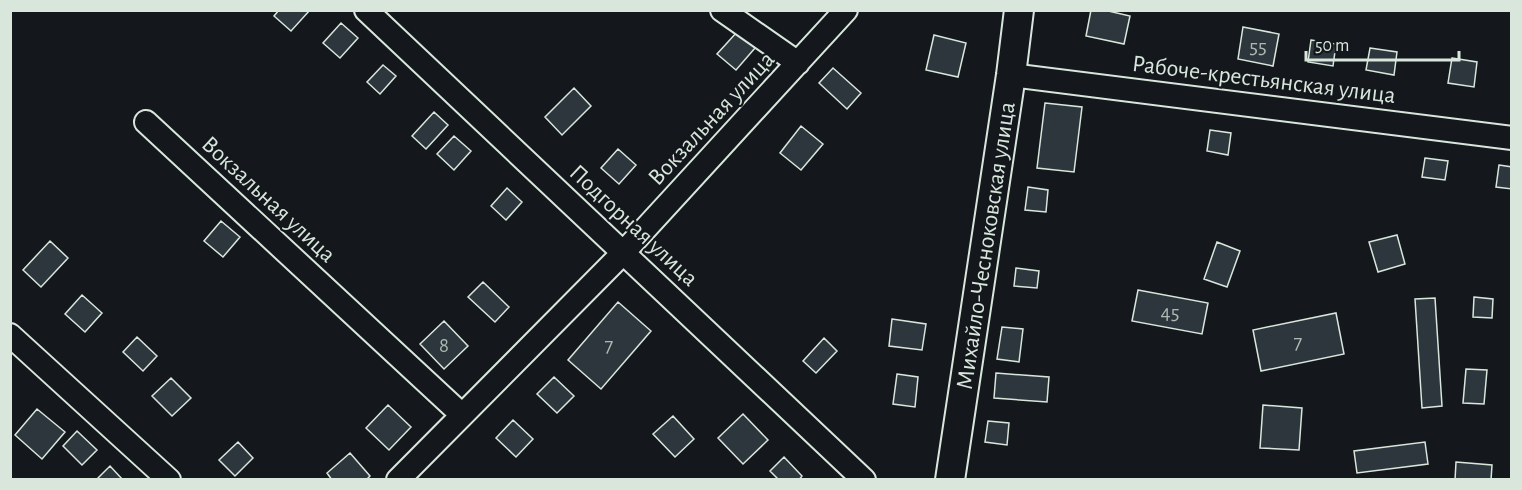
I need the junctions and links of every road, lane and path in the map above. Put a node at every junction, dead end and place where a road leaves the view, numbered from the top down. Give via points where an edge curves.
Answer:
1 (366, 10) edge
2 (722, 10) edge
3 (846, 10) edge
4 (1019, 10) edge
5 (798, 63) junction
6 (1011, 75) junction
7 (146, 122) dead end
8 (1512, 138) edge
9 (623, 253) junction
10 (10, 335) edge
11 (462, 414) junction
12 (169, 480) edge
13 (398, 480) edge
14 (864, 480) edge
15 (950, 480) edge

1 - 9 street, Подгорная улица
2 - 5 street
3 - 5 street, Вокзальная улица
4 - 6 main road, Михайло-Чесноковская улица
5 - 9 street, Вокзальная улица
6 - 8 street, Рабоче-крестьянская улица
6 - 15 main road, Михайло-Чесноковская улица
7 - 11 street, Вокзальная улица
9 - 11 street, Вокзальная улица
9 - 14 street, Подгорная улица
10 - 12 street
11 - 13 street, Вокзальная улица

